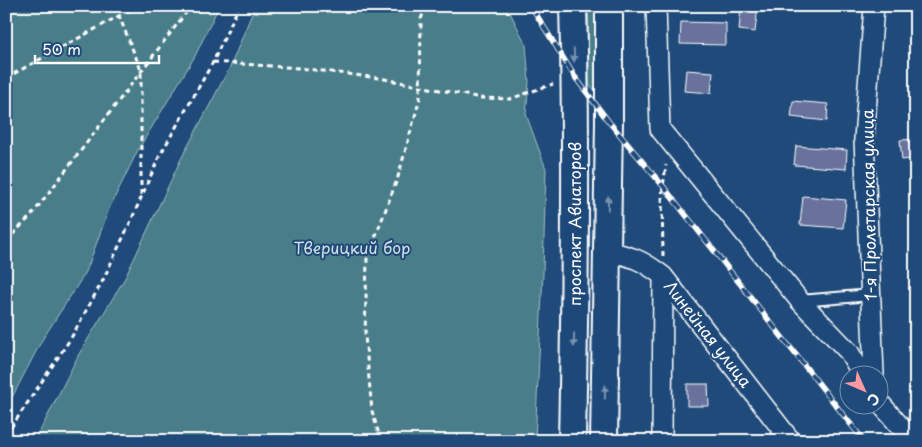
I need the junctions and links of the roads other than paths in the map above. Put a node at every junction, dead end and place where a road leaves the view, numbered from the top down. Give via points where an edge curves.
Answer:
1 (573, 6) edge
2 (609, 6) edge
3 (656, 6) edge
4 (874, 6) edge
5 (608, 251) junction
6 (663, 276) junction
7 (871, 295) junction
8 (800, 301) junction
9 (856, 364) edge
10 (874, 364) edge
11 (890, 414) edge
12 (572, 441) edge
13 (604, 441) edge
14 (662, 441) edge
15 (791, 441) edge
16 (913, 441) edge

1 -> 12 main road, проспект Авиаторов
5 -> 2 main road, проспект Авиаторов
3 - 8 street via 665,136
4 - 7 street, 1-я Пролетарская улица via 864,139
5 - 6 street, Линейная улица via 644,262
13 -> 5 main road, проспект Авиаторов
6 - 14 street
6 - 15 street, Линейная улица
7 - 8 lane
7 - 10 street, 1-я Пролетарская улица
8 - 9 street
11 - 16 street

